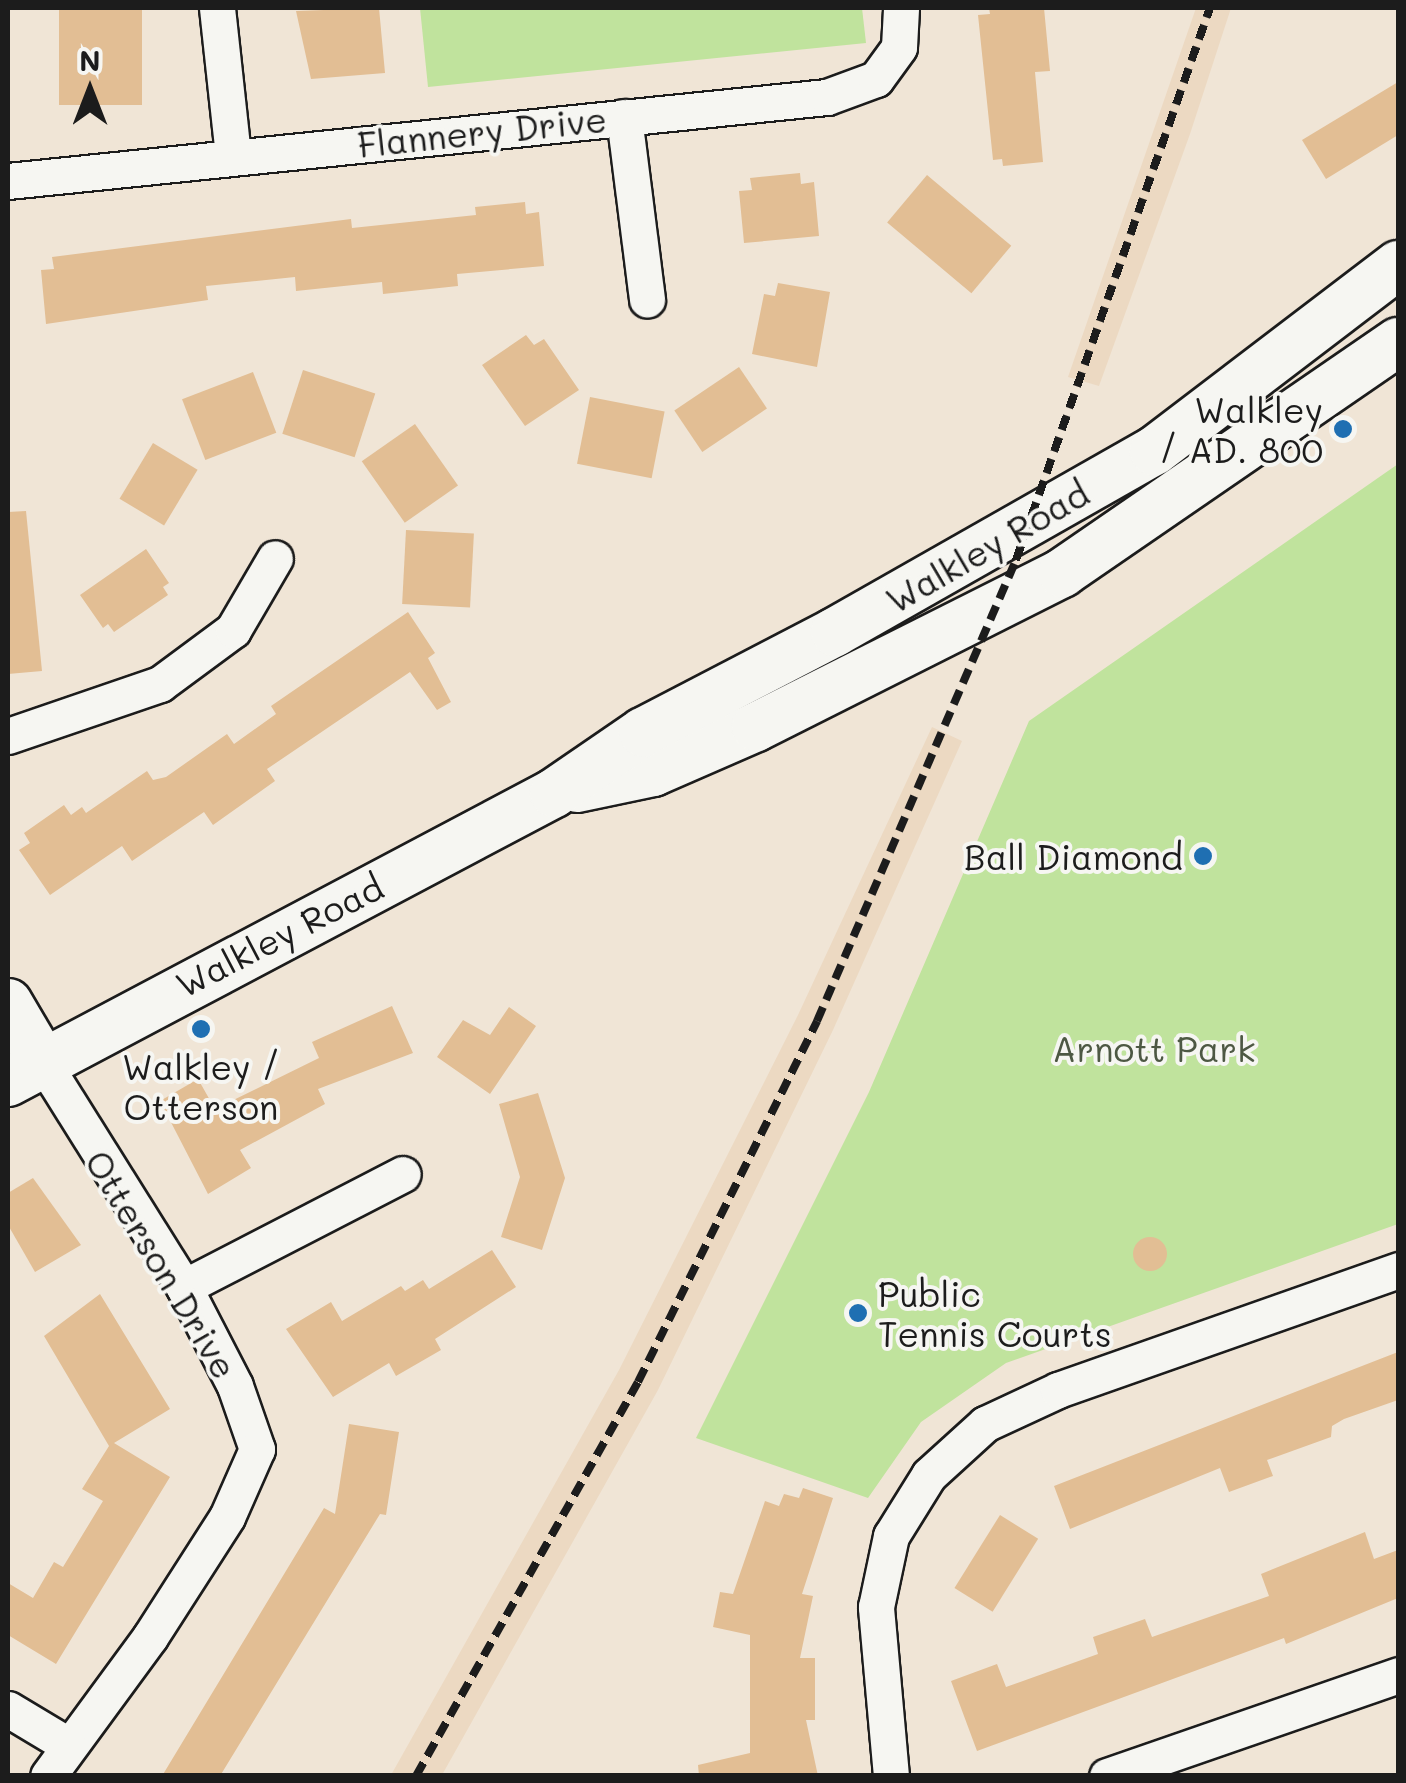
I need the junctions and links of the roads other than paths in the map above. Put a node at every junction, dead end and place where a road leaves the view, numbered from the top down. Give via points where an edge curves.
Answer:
1 (217, 8) edge
2 (901, 8) edge
3 (624, 116) junction
4 (233, 156) junction
5 (8, 181) edge
6 (1398, 265) edge
7 (647, 300) dead end
8 (1398, 342) edge
9 (275, 558) dead end
10 (8, 736) edge
11 (554, 793) junction
12 (8, 1003) edge
13 (24, 1071) edge
14 (403, 1174) dead end
15 (1398, 1270) edge
16 (184, 1287) junction
17 (1398, 1675) edge
18 (8, 1709) edge
19 (68, 1746) junction
20 (48, 1776) edge
21 (890, 1776) edge
22 (1107, 1776) edge

1 - 4 street
2 - 3 street, Flannery Drive via 899,47 876,78 827,96
3 - 4 street, Flannery Drive
3 - 7 street
4 - 5 street, Flannery Drive
6 - 11 main road, Walkley Road via 1154,451 644,732
8 - 11 main road, Walkley Road via 1062,573 653,772
9 - 10 street via 232,630 160,684
11 - 13 main road, Walkley Road
12 - 13 main road
13 - 16 street, Otterson Drive
14 - 16 street
15 - 21 street via 1058,1390 985,1424 930,1474 891,1536 876,1607
16 - 19 street, Otterson Drive via 235,1386 257,1449 226,1517 160,1622
17 - 22 street
18 - 19 street
19 - 20 street, Otterson Drive

